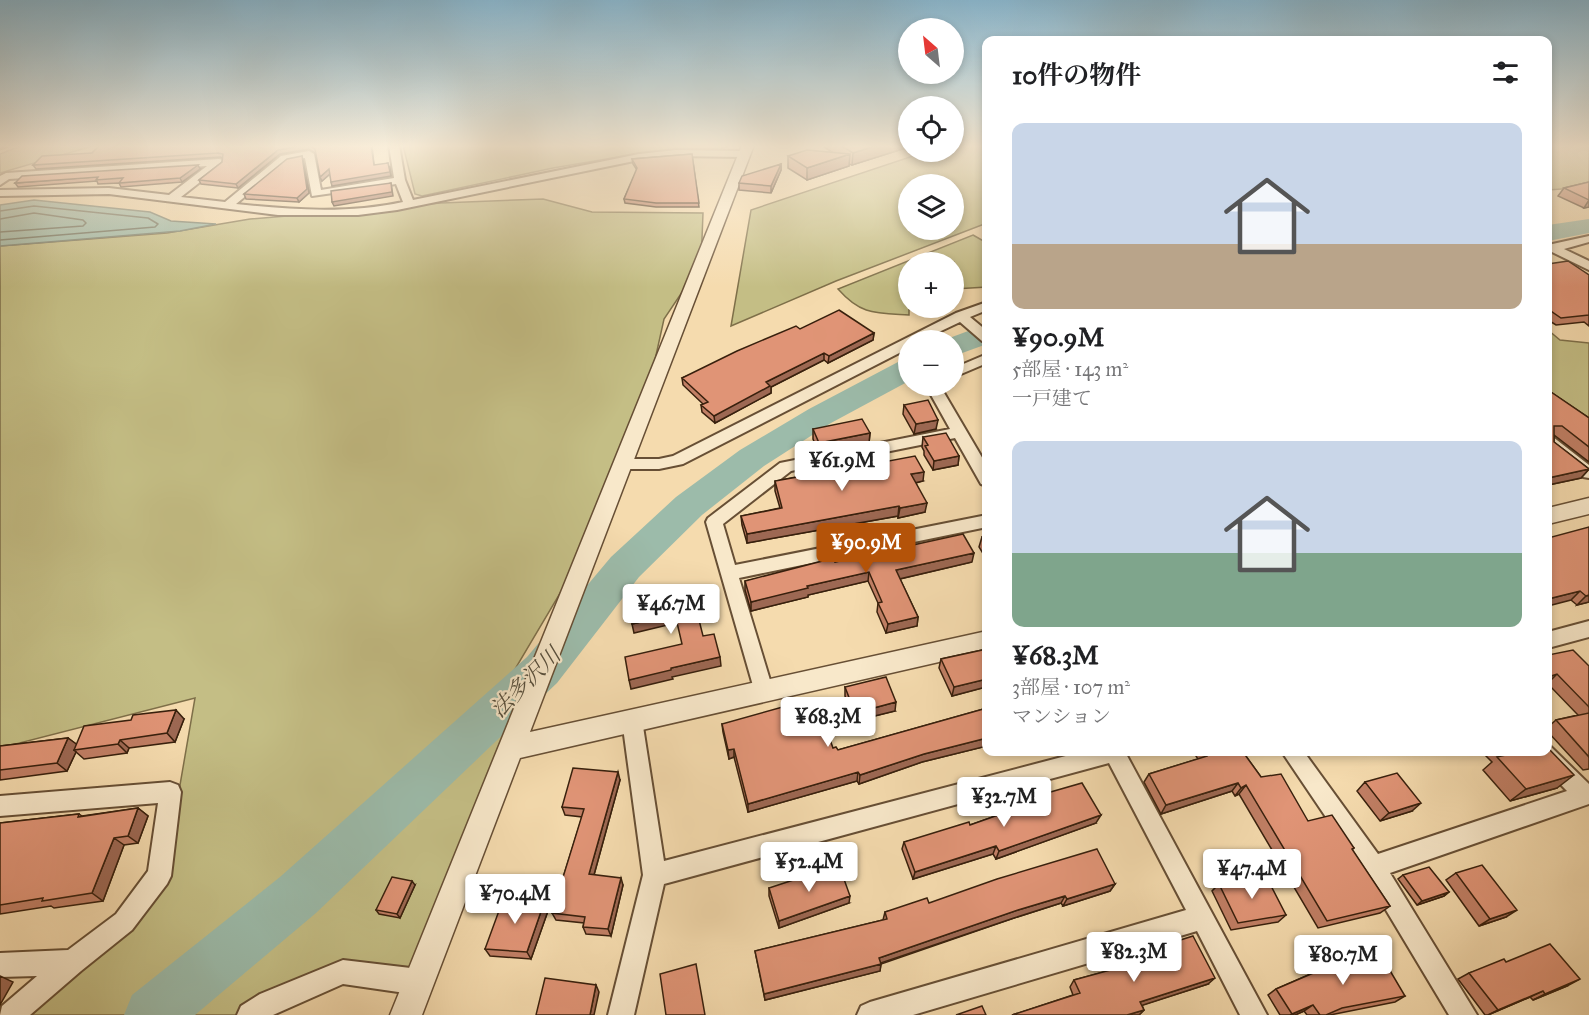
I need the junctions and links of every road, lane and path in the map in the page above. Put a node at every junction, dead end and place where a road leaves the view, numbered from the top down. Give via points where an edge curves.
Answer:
1 (35, 192) edge
2 (120, 192) edge
3 (180, 192) edge
4 (244, 192) edge
5 (405, 192) edge
6 (466, 192) edge
7 (729, 192) edge
8 (0, 193) edge
9 (171, 199) junction
10 (409, 204) junction
11 (228, 206) junction
12 (1589, 239) edge
13 (1552, 249) edge
14 (1552, 249) edge
15 (1589, 266) edge
16 (982, 309) edge
17 (965, 319) junction
18 (938, 330) edge
19 (982, 334) edge
20 (898, 349) edge
21 (982, 360) edge
22 (964, 368) edge
23 (939, 396) edge
24 (960, 432) junction
25 (1552, 444) edge
26 (623, 464) junction
27 (982, 471) edge
28 (1589, 473) edge
29 (1589, 506) edge
30 (1552, 515) edge
31 (982, 522) edge
32 (728, 573) junction
33 (1589, 629) edge
34 (1552, 639) edge
35 (982, 641) edge
36 (763, 690) junction
37 (632, 720) junction
38 (512, 747) junction
39 (1100, 756) edge
40 (1117, 756) edge
41 (1295, 756) edge
42 (1547, 756) edge
43 (1587, 794) edge
44 (0, 806) edge
45 (1373, 867) junction
46 (655, 874) junction
47 (1201, 918) junction
48 (72, 962) junction
49 (0, 965) edge
50 (419, 982) junction
51 (11, 1015) edge
52 (250, 1015) edge
53 (406, 1015) edge
54 (621, 1015) edge
55 (870, 1015) edge
56 (1254, 1015) edge
57 (1464, 1015) edge

1 - 8 street
2 - 9 street
3 - 9 street
4 - 11 street
5 - 10 street
6 - 10 street
7 - 26 street
9 - 11 street
10 - 11 street via 317,213
12 - 13 street
14 - 15 street
16 - 17 street
17 - 18 street
17 - 19 street
20 - 26 street via 677,460
21 - 22 street
23 - 24 street
24 - 27 street
24 - 32 street via 786,467 714,522
25 - 28 street
26 - 38 street
29 - 30 street
31 - 32 street
32 - 36 street
33 - 34 street
35 - 36 street
36 - 37 street
37 - 38 street
37 - 46 street
38 - 50 street
39 - 46 street
40 - 47 street
41 - 45 street
42 - 43 street
43 - 45 street
44 - 48 street via 170,792 159,876 124,922
45 - 57 street
46 - 54 street
47 - 55 street
47 - 56 street
48 - 49 street
48 - 51 street
50 - 52 street via 343,972
50 - 53 street

